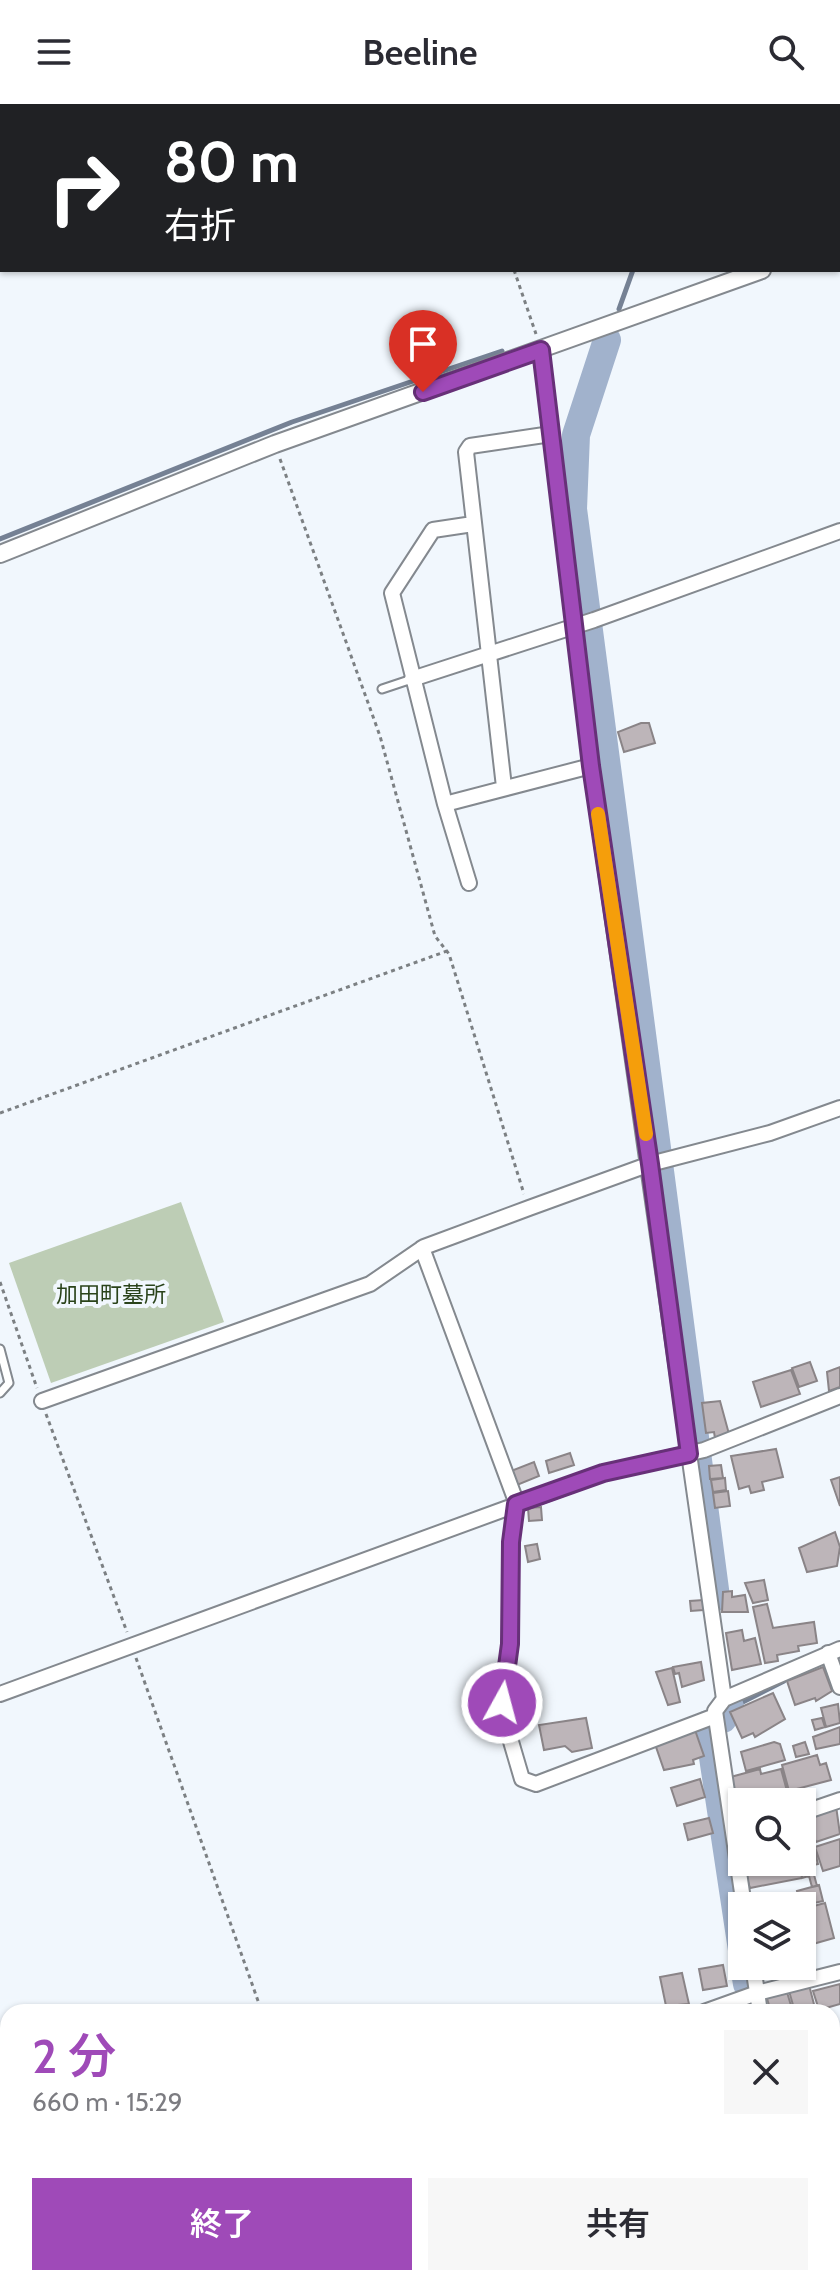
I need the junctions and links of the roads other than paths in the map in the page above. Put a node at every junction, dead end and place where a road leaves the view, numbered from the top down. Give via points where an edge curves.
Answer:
1 (756, 272) edge
2 (541, 350) junction
3 (551, 434) junction
4 (473, 524) junction
5 (840, 531) edge
6 (0, 554) edge
7 (584, 622) junction
8 (491, 653) junction
9 (412, 679) junction
10 (382, 689) dead end
11 (591, 766) junction
12 (504, 787) junction
13 (445, 804) junction
14 (469, 883) dead end
15 (840, 1108) edge
16 (657, 1163) junction
17 (422, 1248) junction
18 (0, 1349) edge
19 (0, 1393) edge
20 (840, 1396) edge
21 (42, 1401) dead end
22 (694, 1453) junction
23 (517, 1504) junction
24 (834, 1651) edge
25 (840, 1687) edge
26 (0, 1694) edge
27 (724, 1699) junction
28 (715, 1716) junction
29 (730, 1788) edge
30 (840, 1800) edge
31 (816, 1808) edge
32 (840, 1972) edge
33 (755, 1980) edge
34 (757, 1993) junction
35 (726, 2004) edge
36 (759, 2004) edge

1 - 2 street
2 - 3 street
2 - 6 street via 275,444
3 - 4 street via 470,446 466,452
3 - 7 street
4 - 8 street
4 - 9 street via 433,530 392,593
5 - 7 street
7 - 8 street
7 - 11 street
8 - 9 street
8 - 12 street
9 - 10 lane
9 - 13 street
11 - 12 street
11 - 16 street
12 - 13 street
13 - 14 street
15 - 16 street
16 - 17 street
16 - 22 street
17 - 21 street via 370,1284
17 - 23 street
18 - 19 lane via 9,1375 7,1388
20 - 22 street
22 - 23 street via 603,1473
22 - 27 street
23 - 26 street
23 - 28 street via 502,1711 522,1779 536,1784
24 - 25 street
24 - 27 street
27 - 28 street
28 - 29 street
30 - 31 street
32 - 34 street
33 - 34 street
34 - 35 street
34 - 36 street

